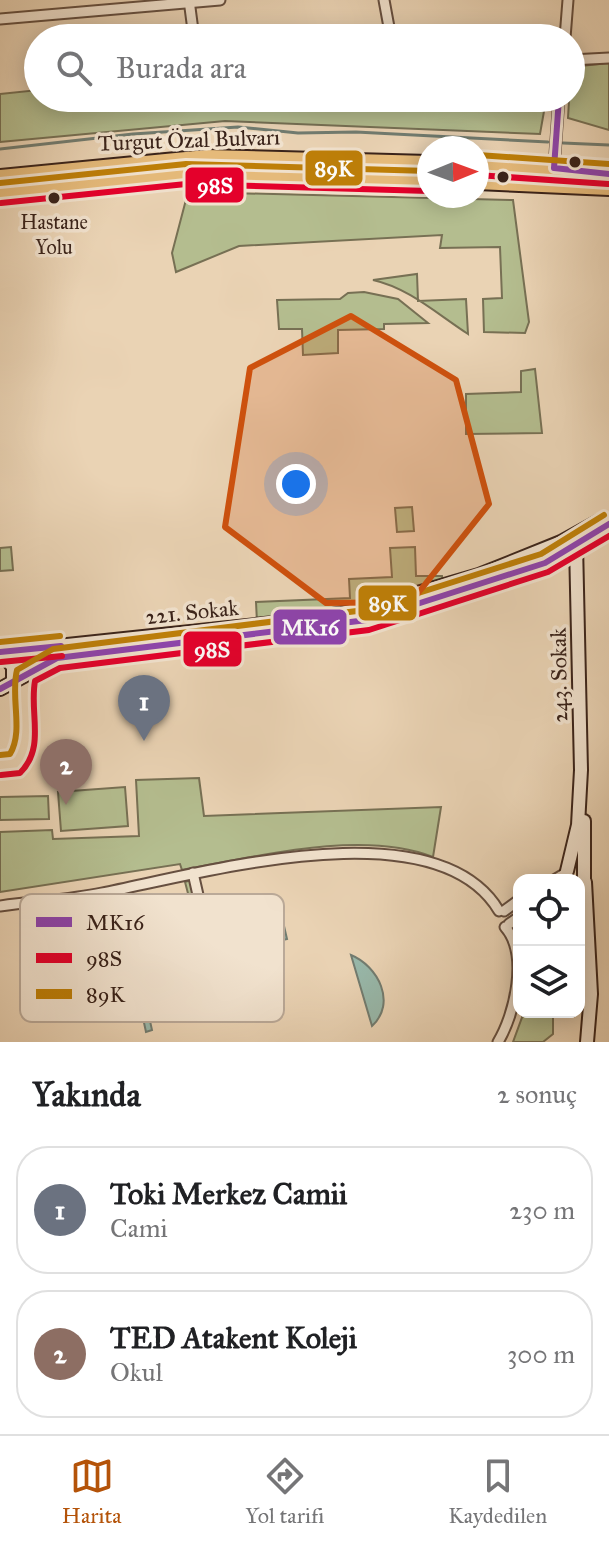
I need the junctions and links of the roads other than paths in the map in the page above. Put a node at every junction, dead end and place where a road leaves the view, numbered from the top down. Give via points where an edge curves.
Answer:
1 (220, 0) edge
2 (384, 0) edge
3 (568, 0) edge
4 (190, 1) edge
5 (0, 19) edge
6 (192, 24) edge
7 (388, 24) edge
8 (566, 24) edge
9 (609, 58) edge
10 (585, 59) edge
11 (557, 112) edge
12 (417, 163) edge
13 (489, 167) edge
14 (609, 174) edge
15 (552, 175) junction
16 (0, 177) edge
17 (417, 181) edge
18 (489, 181) edge
19 (609, 188) edge
20 (0, 193) edge
21 (609, 516) edge
22 (609, 524) edge
23 (576, 544) junction
24 (545, 563) junction
25 (574, 581) junction
26 (0, 652) edge
27 (13, 682) junction
28 (0, 689) edge
29 (581, 770) junction
30 (193, 873) junction
31 (562, 874) edge
32 (583, 874) edge
33 (99, 894) edge
34 (198, 894) edge
35 (20, 904) edge
36 (513, 904) edge
37 (0, 906) edge
38 (585, 912) edge
39 (513, 921) edge
40 (513, 940) edge
41 (516, 946) edge
42 (581, 946) edge
43 (498, 1042) edge
44 (581, 1042) edge
45 (587, 1042) edge

1 - 4 street
2 - 7 street
3 - 8 street
4 - 5 street
4 - 6 street
9 - 10 street
11 - 15 street
12 - 16 main road, Turgut Özal Bulvarı via 207,157
13 - 15 main road
14 - 15 main road
15 - 18 main road
15 - 19 main road
17 - 20 main road, Turgut Özal Bulvarı via 186,174
21 - 26 street, 221. Sokak via 479,575 366,608 312,619
22 - 23 street, 221. Sokak
23 - 24 street, 221. Sokak
23 - 25 street, 243. Sokak
24 - 25 street via 564,568
24 - 27 street, 221. Sokak via 367,620 57,658
25 - 29 street, 243. Sokak via 581,656
26 - 27 street via 13,667
27 - 28 street, 221. Sokak
29 - 31 street, 243. Sokak via 578,825
29 - 32 street, 243. Sokak
30 - 33 street
30 - 34 street
30 - 36 street via 288,857 400,857 449,868 483,890 502,911
35 - 37 street
38 - 45 street, 243. Sokak via 591,994
39 - 40 street via 507,925
41 - 43 street via 512,1008
42 - 44 street

